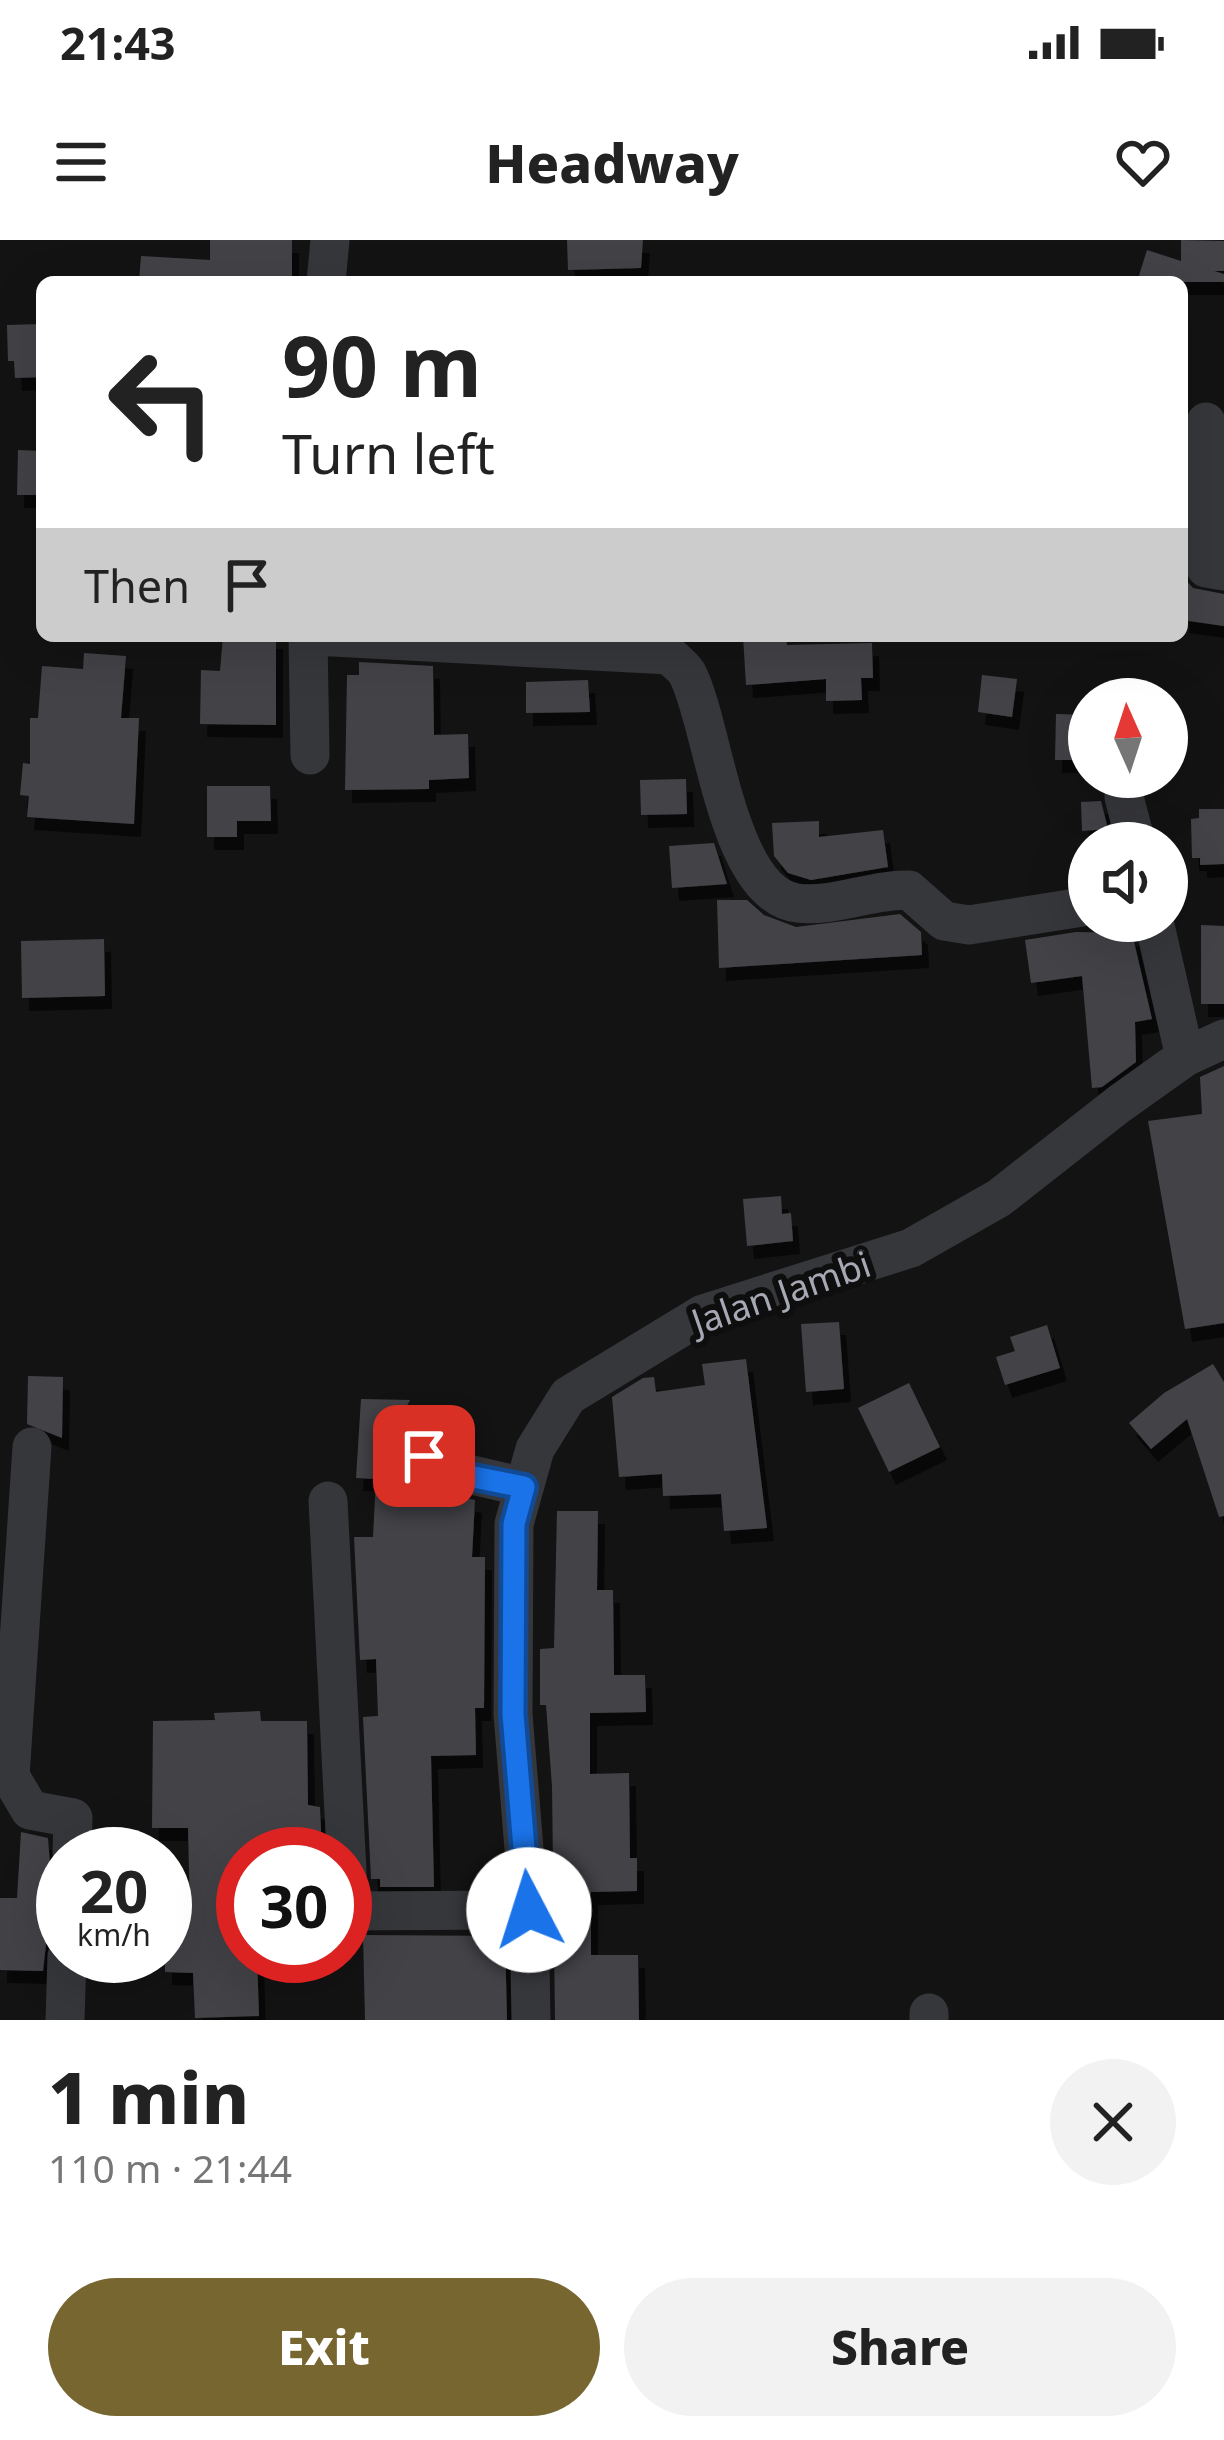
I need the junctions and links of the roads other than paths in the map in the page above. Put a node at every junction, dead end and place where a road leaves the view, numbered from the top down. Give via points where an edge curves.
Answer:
1 (330, 240) edge
2 (327, 276) edge
3 (1206, 422) dead end
4 (1204, 568) edge
5 (311, 642) edge
6 (418, 642) edge
7 (310, 754) dead end
8 (1068, 909) edge
9 (1159, 942) edge
10 (1224, 1039) edge
11 (1185, 1057) junction
12 (421, 1429) dead end
13 (32, 1447) dead end
14 (529, 1468) junction
15 (328, 1501) dead end
16 (73, 1827) edge
17 (529, 1910) junction
18 (66, 1983) edge
19 (64, 2020) edge
20 (531, 2020) edge

1 - 2 street
3 - 4 street
5 - 7 street
6 - 8 street via 669,656 688,673 747,855 761,884 781,898 800,904 909,890 944,921 969,925
9 - 11 street
10 - 11 street, Jalan Jambi
11 - 14 street, Jalan Jambi via 999,1198 911,1248 704,1314 568,1396
12 - 14 street via 429,1466
13 - 16 street via 10,1776 30,1810 73,1818
14 - 17 street, Jalan Jambi via 514,1524 513,1714
15 - 17 street via 349,1910
17 - 20 street, Jalan Jambi
18 - 19 street

